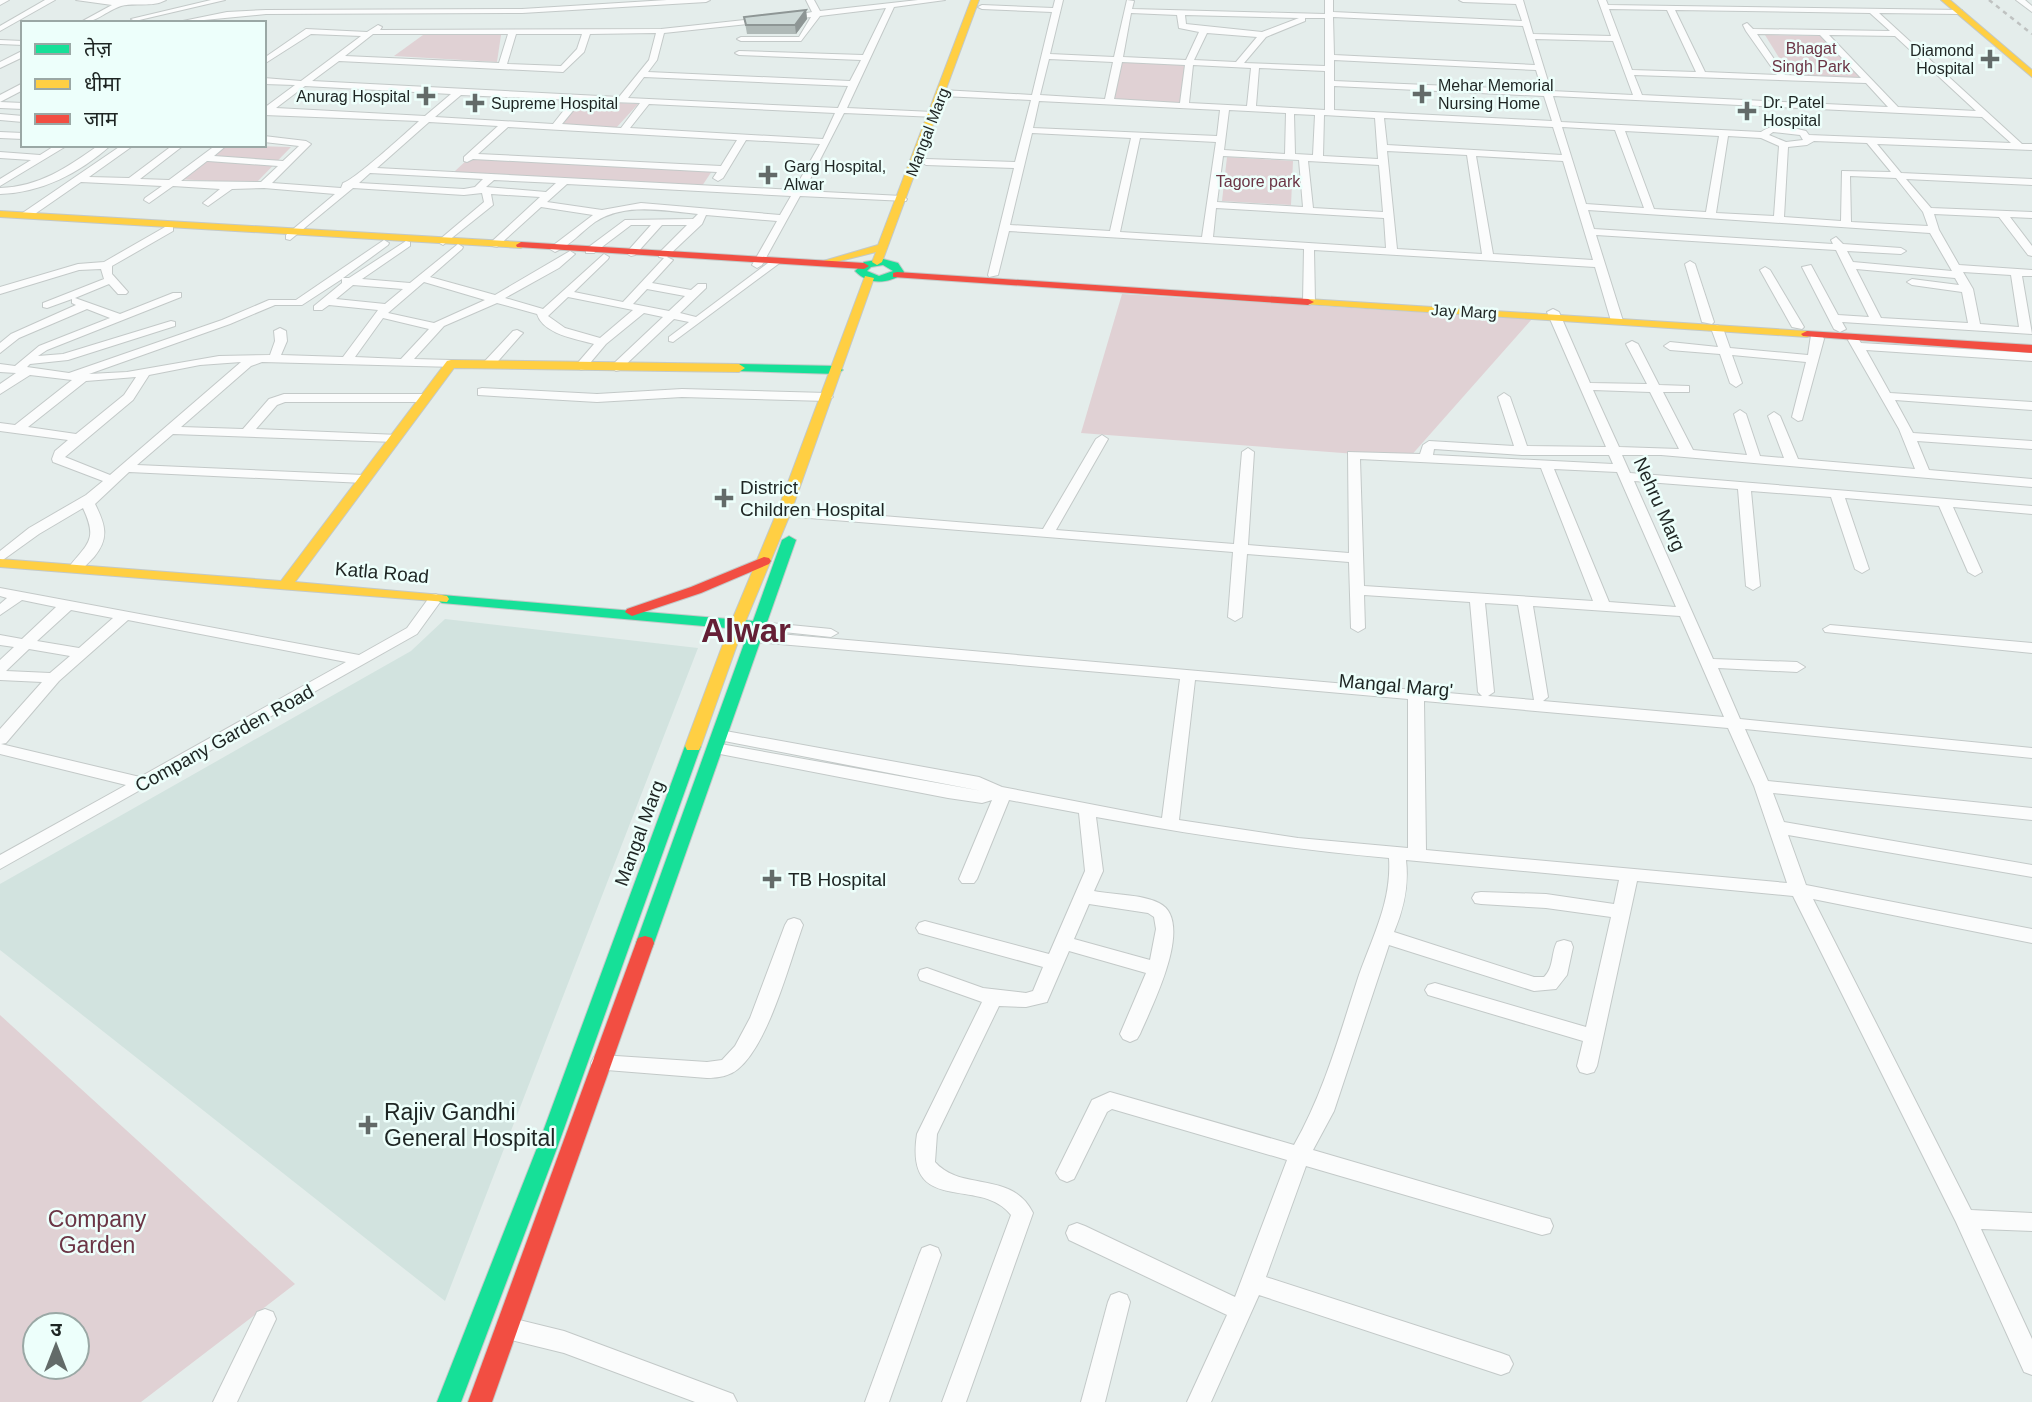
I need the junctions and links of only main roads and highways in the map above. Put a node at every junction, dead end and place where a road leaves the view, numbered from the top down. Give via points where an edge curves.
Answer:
1 (1945, 0) edge
2 (980, 2) edge
3 (2032, 74) edge
4 (946, 94) junction
5 (921, 162) junction
6 (0, 216) edge
7 (292, 235) junction
8 (451, 245) junction
9 (884, 245) junction
10 (563, 252) junction
11 (597, 254) junction
12 (665, 258) junction
13 (765, 264) junction
14 (824, 264) junction
15 (880, 271) junction
16 (1309, 300) junction
17 (1712, 325) junction
18 (1853, 334) junction
19 (2030, 334) edge
20 (2032, 349) edge
21 (837, 370) junction
22 (791, 512) junction
23 (764, 561) junction
24 (0, 565) edge
25 (95, 573) junction
26 (292, 588) junction
27 (433, 602) junction
28 (620, 615) junction
29 (735, 630) junction
30 (758, 632) junction
31 (449, 1402) edge
32 (481, 1402) edge

1 - 3 main road
2 - 4 main road, Mangal Marg
4 - 5 main road, Mangal Marg
4 - 5 main road, Mangal Marg via 933,115
5 - 9 main road, Mangal Marg
5 - 15 main road, Mangal Marg
6 - 7 main road
6 - 7 main road
7 - 8 main road
7 - 8 main road
8 - 10 main road
8 - 10 main road via 494,244
9 - 14 main road
9 - 15 main road, Mangal Marg
10 - 11 main road
11 - 12 main road
11 - 12 main road
12 - 13 main road
13 - 14 main road
13 - 15 main road
14 - 15 main road
15 - 16 main road, Jay Marg
15 - 16 main road, Jay Marg via 993,275
15 - 21 main road, Mangal Marg
15 - 22 main road, Mangal Marg via 829,434
16 - 17 main road, Jay Marg
17 - 18 main road, Jay Marg
17 - 18 main road, Jay Marg
18 - 19 main road, Jay Marg
18 - 20 main road, Jay Marg
21 - 22 main road, Mangal Marg
21 - 26 main road via 451,364 364,479
22 - 23 main road, Mangal Marg
22 - 30 main road, Mangal Marg
23 - 28 main road via 681,596
23 - 29 main road, Mangal Marg
24 - 25 main road, Katla Road via 76,567
24 - 25 main road, Katla Road via 19,572
25 - 26 main road, Katla Road
26 - 27 main road, Katla Road
27 - 28 main road, Katla Road
27 - 29 main road, Katla Road
28 - 29 main road, Katla Road
29 - 30 main road, Katla Road
29 - 31 main road, Mangal Marg via 547,1149
30 - 32 main road, Mangal Marg

